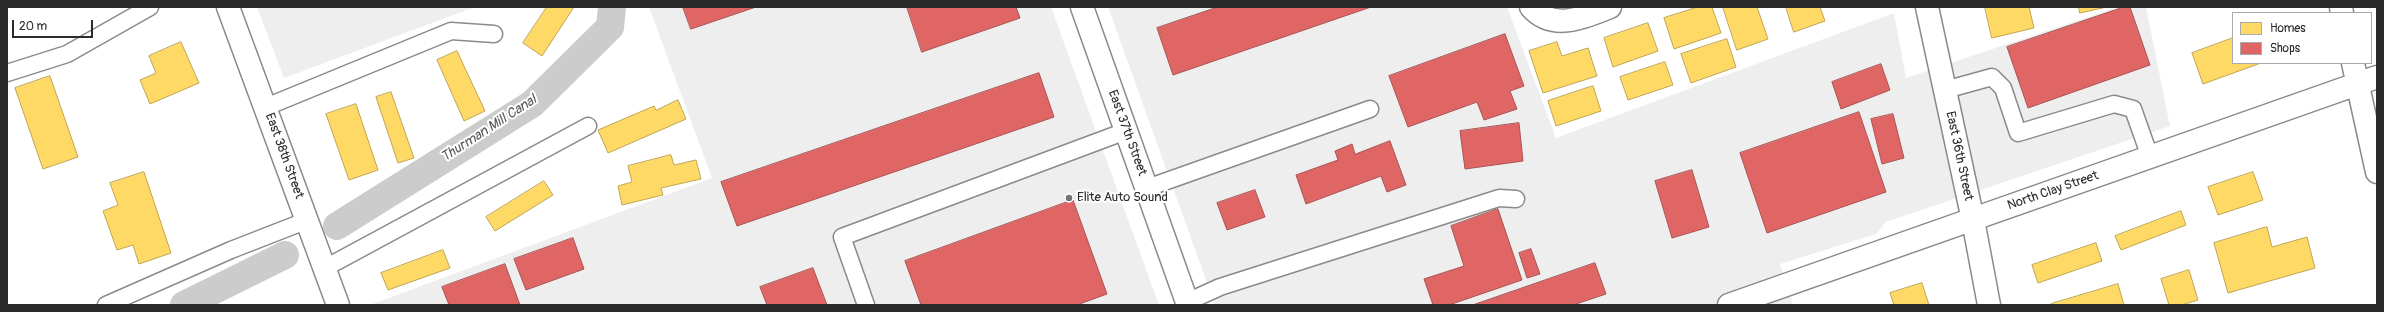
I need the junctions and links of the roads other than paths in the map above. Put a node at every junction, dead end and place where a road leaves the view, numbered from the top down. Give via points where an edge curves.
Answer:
1 (150, 7) edge
2 (228, 7) edge
3 (1082, 7) edge
4 (1610, 7) edge
5 (1927, 7) edge
6 (1539, 12) edge
7 (494, 34) dead end
8 (7, 73) edge
9 (2363, 74) edge
10 (1945, 90) junction
11 (266, 107) junction
12 (1370, 109) dead end
13 (588, 126) dead end
14 (1126, 132) junction
15 (2150, 157) junction
16 (2377, 172) edge
17 (1147, 188) junction
18 (1516, 199) dead end
19 (308, 220) junction
20 (1973, 220) junction
21 (325, 268) junction
22 (1188, 304) edge
23 (106, 305) edge
24 (338, 305) edge
25 (866, 305) edge
26 (1729, 305) edge
27 (1989, 305) edge

1 - 8 lane via 68,54
2 - 11 street, East 38th Street
3 - 14 street, East 37th Street
4 - 6 street via 1566,22
5 - 10 street, East 36th Street
7 - 11 lane via 451,31
9 - 15 street, North Clay Street
9 - 16 street
10 - 15 lane via 1992,77 2003,88 2018,133 2114,104 2133,110
10 - 20 street, East 36th Street
11 - 19 street, East 38th Street
12 - 17 lane
13 - 21 lane
14 - 17 street, East 37th Street
14 - 25 lane via 842,237
15 - 20 street, North Clay Street
17 - 22 street, East 37th Street
18 - 22 lane via 1499,198 1220,287
19 - 21 street, East 38th Street
19 - 23 lane via 231,250
20 - 26 street, North Clay Street
20 - 27 street, East 36th Street
21 - 24 street, East 38th Street

